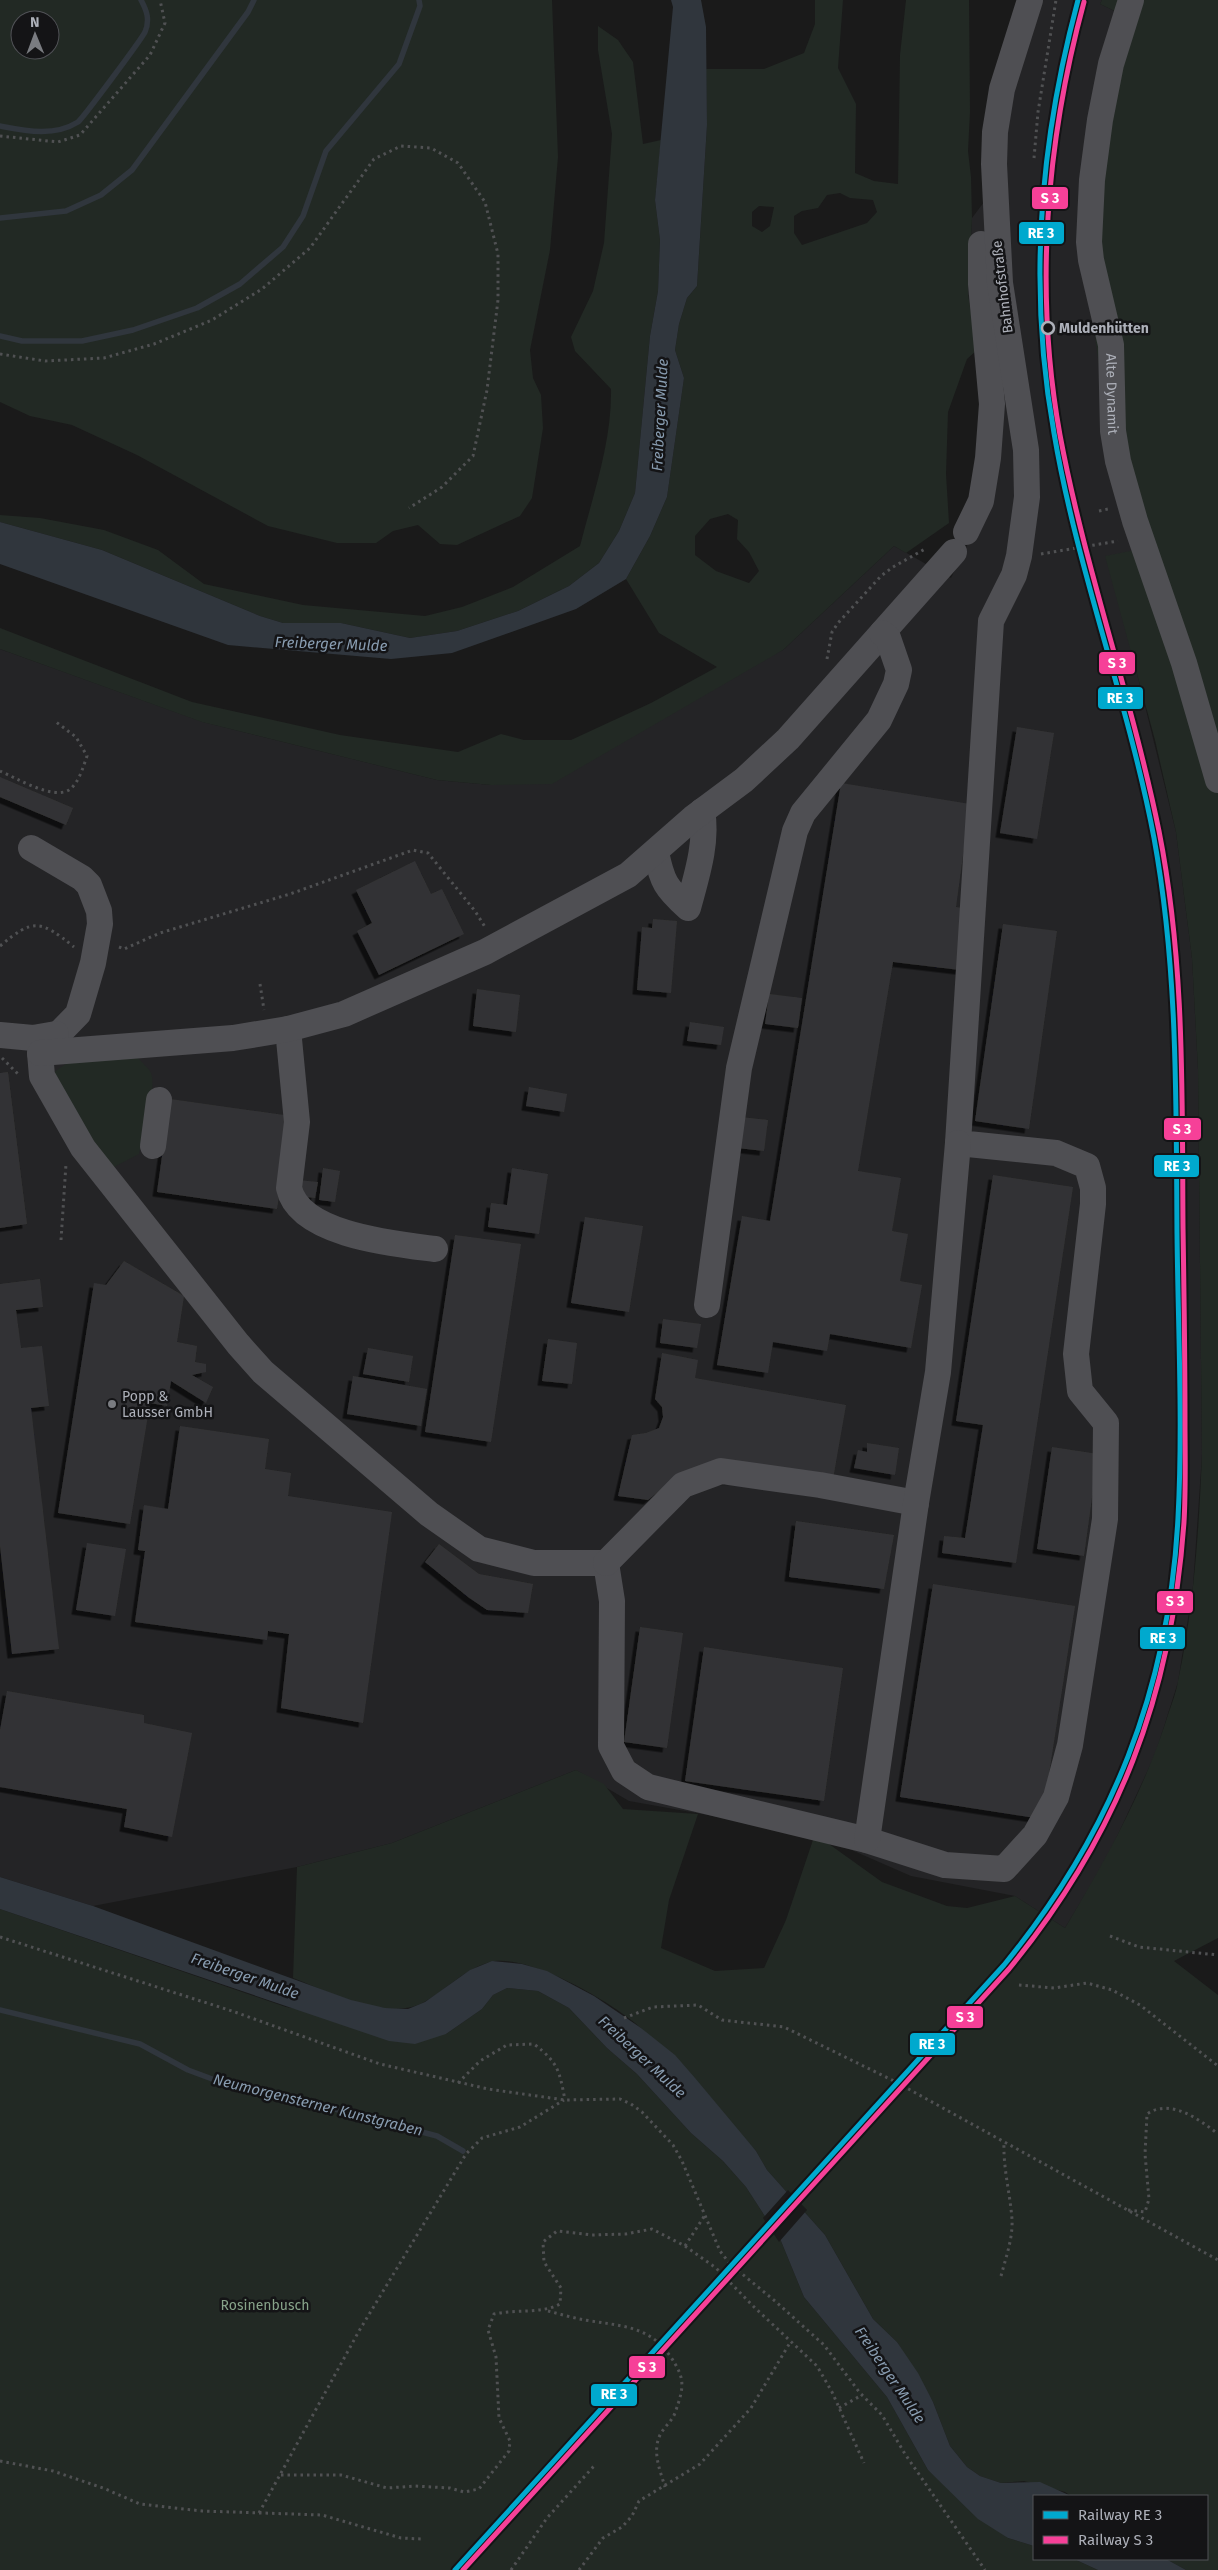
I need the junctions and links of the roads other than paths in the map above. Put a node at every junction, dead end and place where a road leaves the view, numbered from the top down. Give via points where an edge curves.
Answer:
1 (1030, 0) edge
2 (1131, 0) edge
3 (994, 164) junction
4 (882, 633) junction
5 (1218, 780) edge
6 (702, 811) junction
7 (31, 848) dead end
8 (656, 852) junction
9 (118, 946) road end
10 (93, 963) junction
11 (288, 1029) junction
12 (0, 1035) edge
13 (48, 1043) junction
14 (159, 1100) dead end
15 (958, 1142) junction
16 (153, 1146) dead end
17 (435, 1248) dead end
18 (706, 1306) dead end
19 (916, 1503) junction
20 (606, 1563) junction
21 (867, 1840) junction

1 - 3 street, Bahnhofstraße via 1002,89
2 - 5 street, Alte Dynamit via 1111,64 1100,120 1090,203 1091,260 1111,345 1113,431 1118,461 1184,663
3 - 4 street via 983,175 979,202 981,284 990,374 990,428 981,501 960,542
3 - 15 street, Bahnhofstraße via 1000,283 1026,450 1027,497 1014,575 992,621
4 - 6 street via 788,739 744,780
4 - 18 street via 888,638 899,670 896,684 879,720 803,813 795,831 739,1068
6 - 8 street
6 - 8 street via 703,840 688,908 667,887
7 - 10 street via 89,885 99,910 100,924
8 - 11 street via 628,875 485,952 344,1014
9 - 10 street
10 - 13 street via 78,1014
11 - 13 street via 189,1042
11 - 17 street via 297,1122 289,1188 291,1198 300,1210 321,1224 405,1245
12 - 13 street
13 - 20 street via 42,1076 83,1148 263,1372 430,1514 479,1549 534,1563
14 - 16 street
15 - 19 street, Bahnhofstraße via 938,1372
15 - 21 street via 1056,1153 1087,1166 1093,1204 1076,1354 1080,1391 1106,1422 1105,1519 1070,1745 1056,1797 1035,1835 1004,1869 945,1865
19 - 20 street via 721,1470 682,1485
19 - 21 street, Bahnhofstraße
20 - 21 street via 612,1601 611,1746 624,1771 648,1787

